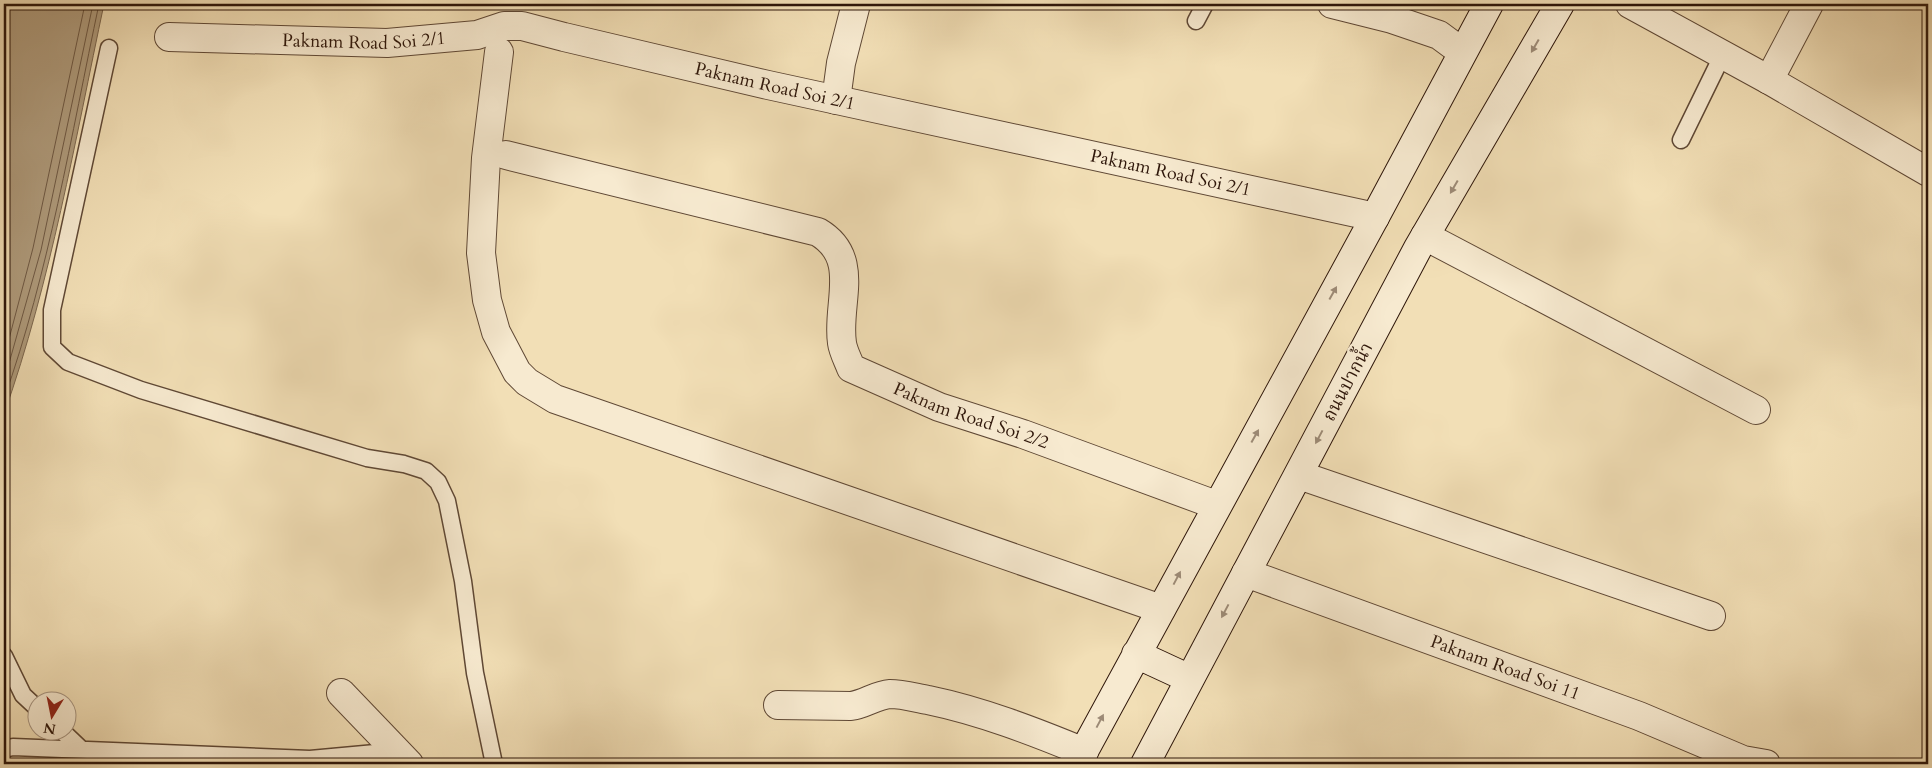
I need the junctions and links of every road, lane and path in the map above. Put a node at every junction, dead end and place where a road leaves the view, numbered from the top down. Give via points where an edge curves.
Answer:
1 (856, 4) edge
2 (1205, 4) edge
3 (1332, 4) edge
4 (1489, 4) edge
5 (1560, 4) edge
6 (1630, 4) edge
7 (1809, 4) edge
8 (1196, 21) dead end
9 (504, 27) edge
10 (169, 37) dead end
11 (109, 48) dead end
12 (1462, 52) junction
13 (1723, 54) junction
14 (1769, 80) junction
15 (836, 100) junction
16 (1681, 140) dead end
17 (506, 155) dead end
18 (1928, 171) edge
19 (1375, 218) junction
20 (1425, 236) junction
21 (1756, 410) dead end
22 (1299, 475) junction
23 (1216, 505) junction
24 (1246, 573) junction
25 (1161, 609) junction
26 (1711, 616) dead end
27 (1136, 654) junction
28 (4, 656) edge
29 (1190, 678) junction
30 (341, 693) dead end
31 (28, 700) edge
32 (778, 705) dead end
33 (72, 740) edge
34 (4, 749) edge
35 (81, 749) junction
36 (403, 757) edge
37 (1080, 758) edge
38 (494, 764) edge
39 (1145, 764) edge
40 (1766, 764) edge

1 - 15 street via 841,63
2 - 8 lane
3 - 12 street via 1439,35
4 - 12 street
5 -> 20 street, ถนนปากน้ำ
6 - 13 street
7 - 14 street
9 - 10 street, Paknam Road Soi 2/1 via 477,35 387,43
9 - 15 street, Paknam Road Soi 2/1 via 522,26
9 - 25 street via 486,158 481,253 487,300 496,332 517,372 527,382 555,399
11 - 38 lane via 52,310 52,347 68,362 141,390 367,458 404,464 426,471 438,482 447,501 463,581 475,673
12 - 19 street
13 - 14 street
13 - 16 lane
14 - 18 street
15 - 19 street, Paknam Road Soi 2/1
17 - 23 street, Paknam Road Soi 2/2 via 818,232 830,240 840,258 846,287 842,344 851,368 939,406
23 -> 19 street
20 - 21 street
20 -> 22 street, ถนนปากน้ำ
22 - 24 street, ถนนปากน้ำ
22 - 26 street
25 -> 23 street
24 -> 29 street, ถนนปากน้ำ
24 - 40 street, Paknam Road Soi 11 via 1639,716 1743,760
25 - 27 street
27 - 29 street
37 -> 27 street
28 - 31 lane
29 - 39 street, ถนนปากน้ำ
30 - 36 street
32 - 37 street via 851,706 876,696 907,696 971,711 1035,732
33 - 35 lane
34 - 35 lane
35 - 36 lane via 310,759

